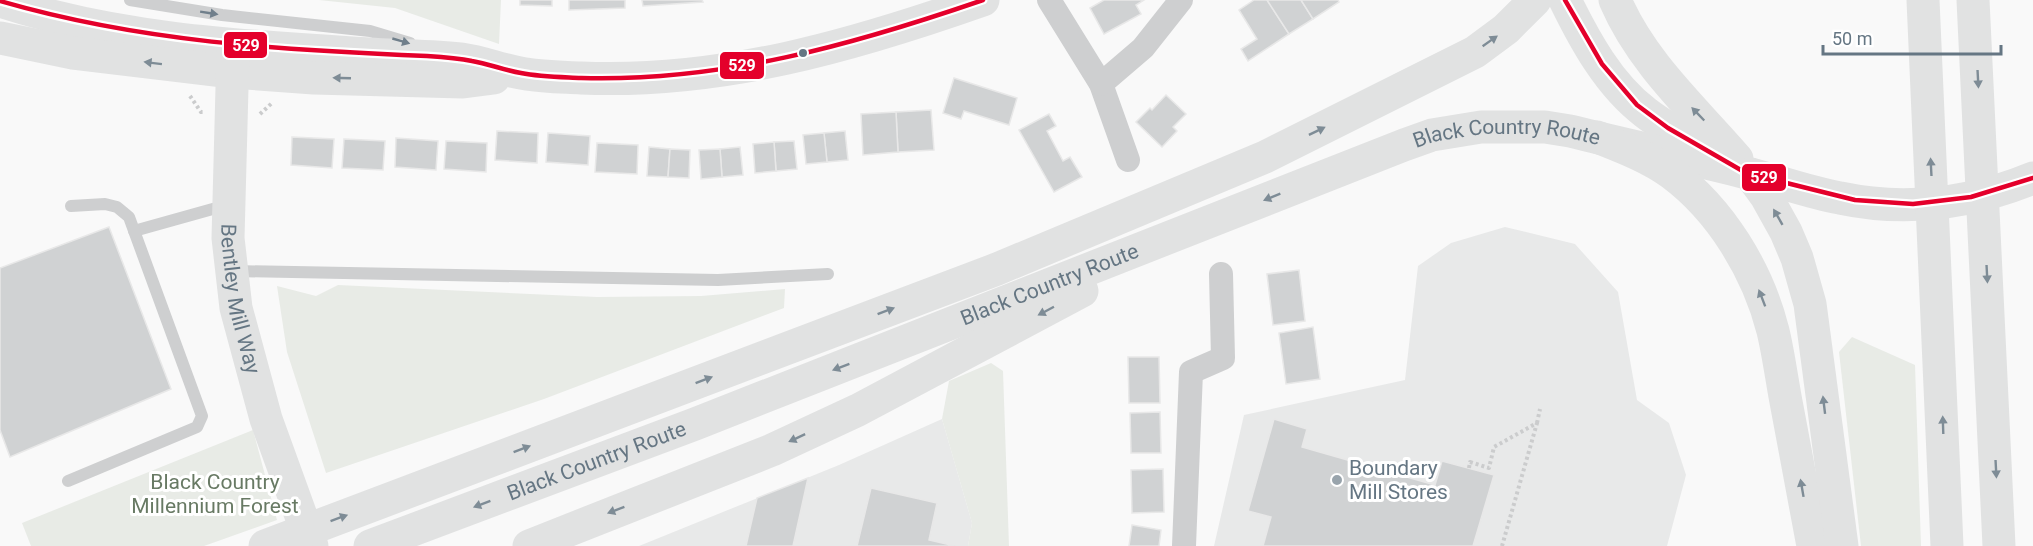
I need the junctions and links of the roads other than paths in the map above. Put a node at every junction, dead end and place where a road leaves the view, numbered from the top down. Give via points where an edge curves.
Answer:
1 (130, 0) edge
2 (983, 0) edge
3 (1049, 0) edge
4 (1181, 0) edge
5 (1535, 0) edge
6 (1565, 0) edge
7 (1615, 0) edge
8 (1923, 0) edge
9 (1973, 0) edge
10 (0, 2) edge
11 (0, 38) edge
12 (232, 58) junction
13 (463, 59) junction
14 (526, 74) junction
15 (1101, 84) junction
16 (1597, 137) junction
17 (1128, 160) dead end
18 (1746, 173) junction
19 (2033, 178) edge
20 (228, 205) junction
21 (71, 206) dead end
22 (1227, 215) junction
23 (134, 231) junction
24 (230, 271) junction
25 (828, 274) dead end
26 (1221, 274) dead end
27 (68, 481) dead end
28 (265, 546) edge
29 (312, 546) edge
30 (370, 546) edge
31 (529, 546) edge
32 (1184, 546) edge
33 (1813, 546) edge
34 (1842, 546) edge
35 (1947, 546) edge
36 (2000, 546) edge

1 -> 13 lane via 370,32
2 - 14 main road via 766,64 710,73 627,78
3 - 15 street
4 - 15 street via 1143,48
28 -> 5 main road, Black Country Route via 997,269 1265,157 1475,52
6 - 18 main road via 1588,44 1630,98 1666,127
18 -> 7 main road via 1652,64
35 -> 8 main road
9 -> 36 main road
10 - 12 main road
12 -> 11 main road via 73,53
12 - 13 main road via 285,49
14 -> 12 main road via 463,82 314,78
12 - 20 main road, Bentley Mill Way
13 - 14 main road
15 - 17 street
16 - 18 main road, Black Country Route
16 -> 22 main road, Black Country Route via 1545,127 1456,130 1404,145
33 -> 16 main road via 1773,332 1746,262 1688,186 1649,160
18 - 19 main road via 1840,198 1883,204 1927,204 1968,198
34 -> 18 main road via 1810,304 1786,232 1766,196
20 - 23 lane
20 - 24 main road, Bentley Mill Way
21 - 23 lane via 117,207 129,217
22 -> 30 main road, Black Country Route via 695,424
22 -> 31 main road via 858,410 772,450
23 - 27 lane via 202,416 197,427
24 - 25 lane via 718,280
24 - 29 main road, Bentley Mill Way via 262,407
26 - 32 street via 1223,358 1191,372

